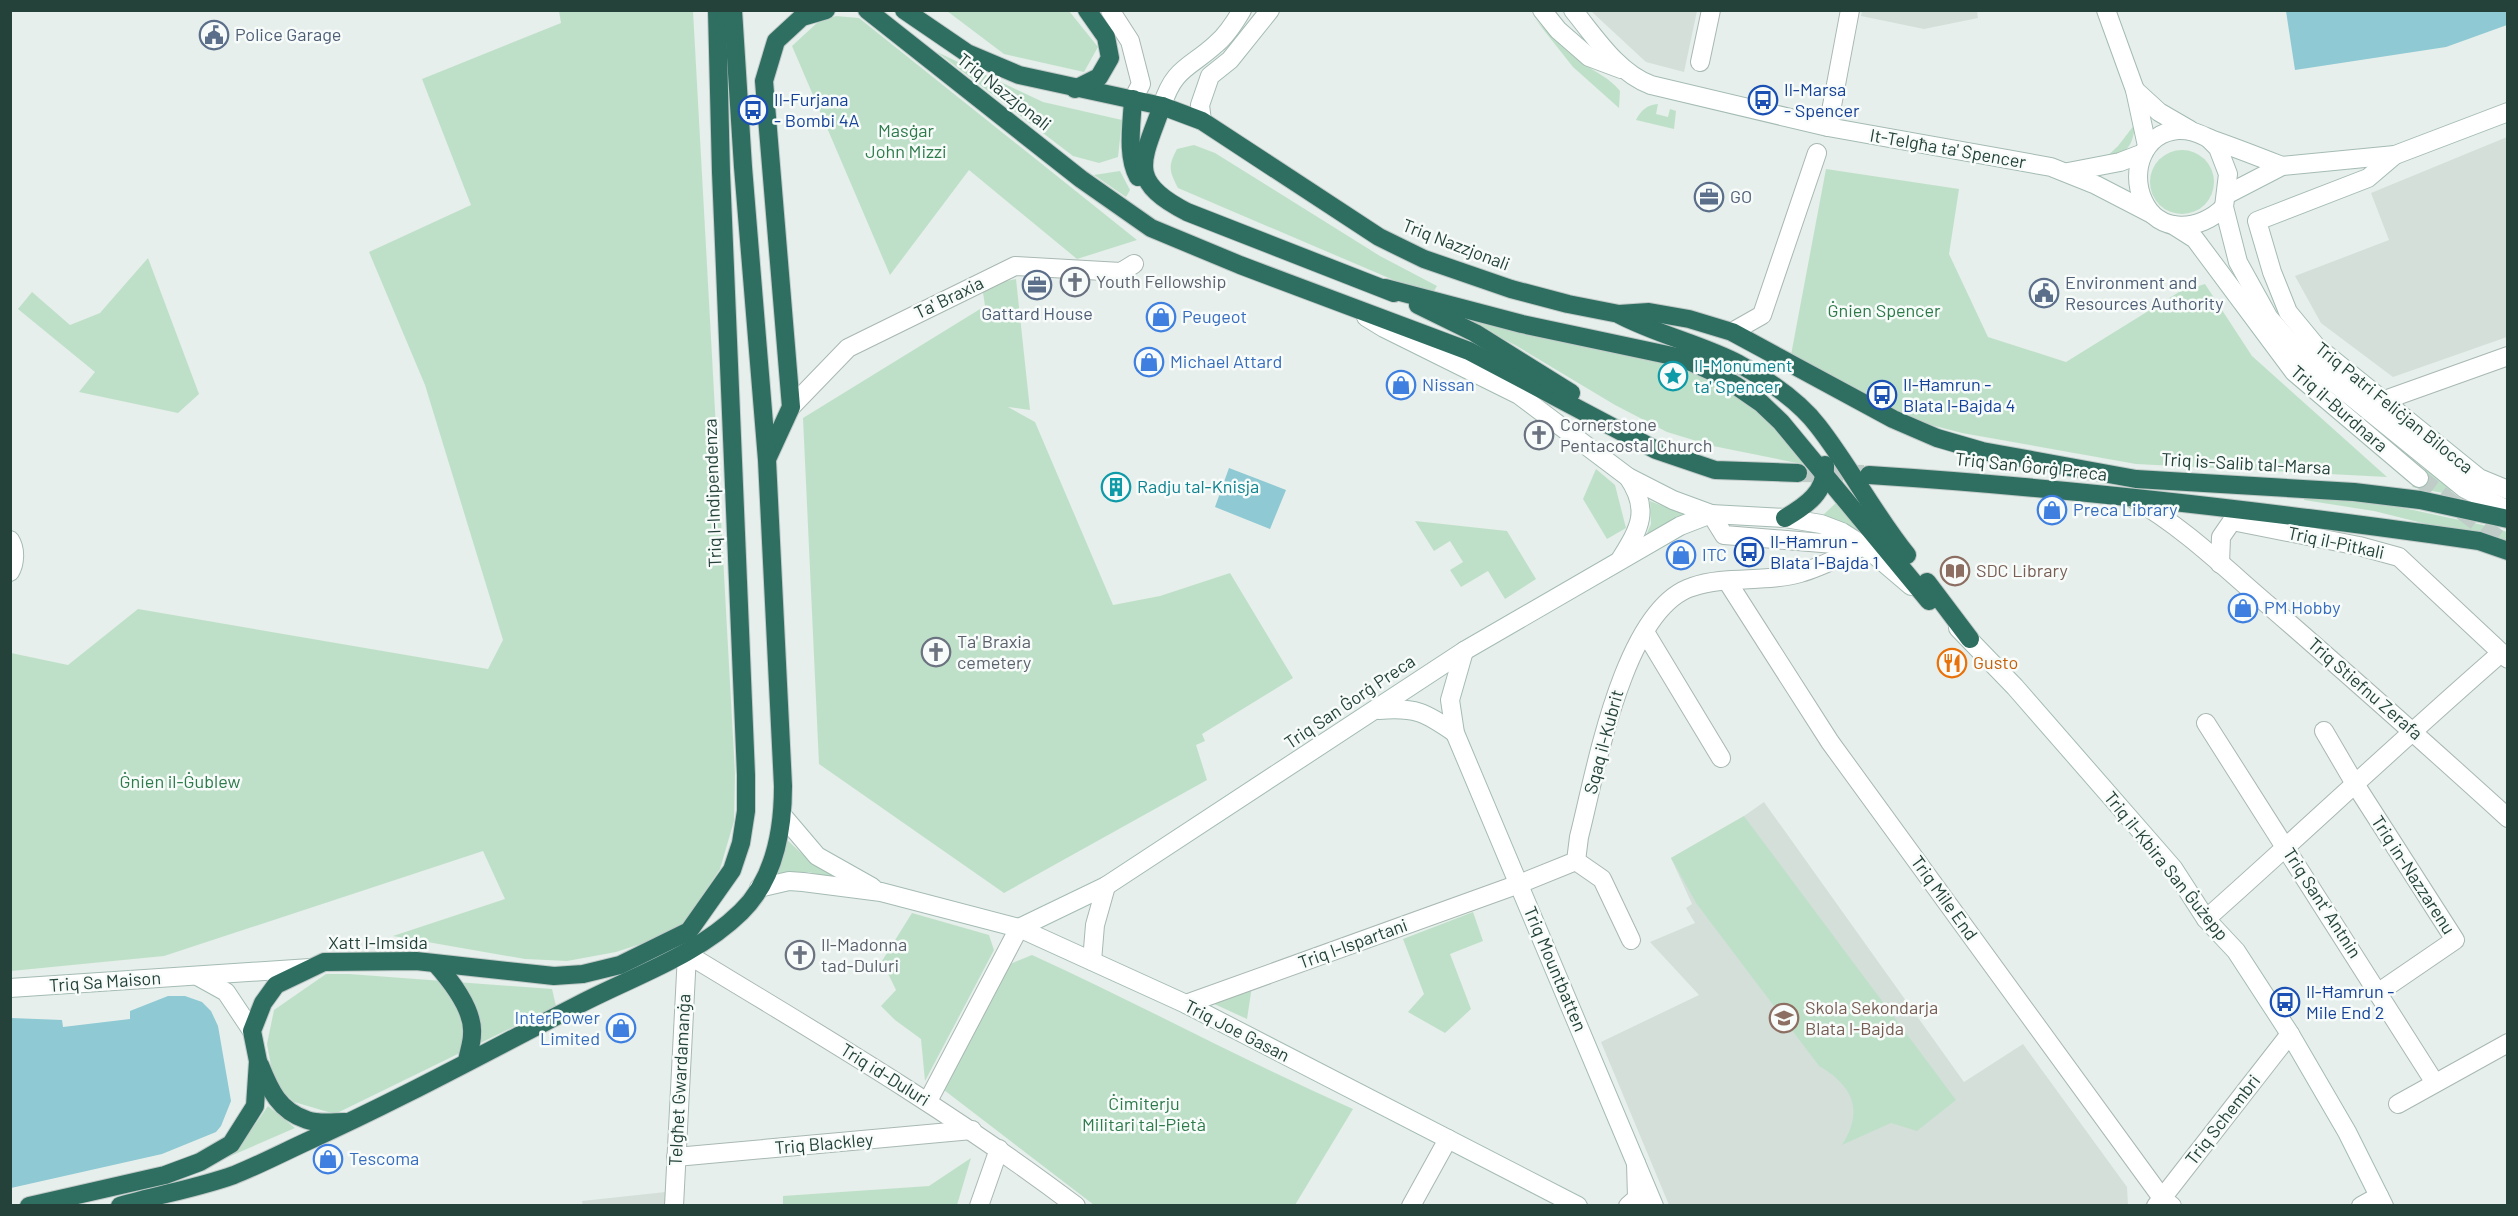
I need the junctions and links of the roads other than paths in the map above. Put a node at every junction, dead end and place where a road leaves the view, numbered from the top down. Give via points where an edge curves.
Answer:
1 (706, 10) edge
2 (717, 10) edge
3 (733, 10) edge
4 (826, 10) edge
5 (850, 10) edge
6 (904, 10) edge
7 (1087, 10) edge
8 (1110, 10) edge
9 (1242, 10) edge
10 (1270, 10) edge
11 (1542, 10) edge
12 (1573, 10) edge
13 (1711, 10) edge
14 (1850, 10) edge
15 (2106, 10) edge
16 (871, 14) edge
17 (1700, 62) dead end
18 (1626, 71) junction
19 (1075, 89) junction
20 (2135, 90) junction
21 (1133, 99) junction
22 (1162, 106) junction
23 (2508, 112) edge
24 (1202, 121) junction
25 (1828, 128) junction
26 (2190, 130) junction
27 (2209, 139) junction
28 (1146, 150) junction
29 (2144, 150) junction
30 (1816, 153) dead end
31 (2395, 155) junction
32 (2282, 166) junction
33 (721, 172) junction
34 (2068, 172) junction
35 (2225, 201) junction
36 (1168, 203) junction
37 (2152, 214) junction
38 (2173, 225) junction
39 (1134, 264) dead end
40 (1385, 288) junction
41 (1347, 304) junction
42 (1618, 314) junction
43 (1732, 333) junction
44 (2508, 356) edge
45 (1756, 375) junction
46 (2382, 401) junction
47 (791, 407) junction
48 (1623, 432) junction
49 (1982, 451) joint
50 (767, 460) junction
51 (1798, 473) tunnel mouth
52 (1825, 475) junction
53 (1869, 475) tunnel mouth
54 (1628, 477) junction
55 (2419, 478) tunnel mouth
56 (2508, 490) edge
57 (2134, 499) junction
58 (2508, 510) edge
59 (1711, 514) junction
60 (2236, 516) junction
61 (1785, 518) junction
62 (2508, 519) edge
63 (10, 540) edge
64 (1864, 546) junction
65 (2508, 550) edge
66 (1620, 561) junction
67 (2220, 564) junction
68 (10, 572) edge
69 (1727, 581) junction
70 (1929, 601) junction
71 (1645, 632) junction
72 (1970, 639) junction
73 (1464, 651) junction
74 (2504, 656) edge
75 (1377, 710) junction
76 (2206, 723) dead end
77 (2324, 730) dead end
78 (2412, 730) junction
79 (1455, 733) junction
80 (1721, 758) dead end
81 (2355, 784) junction
82 (746, 811) joint
83 (783, 816) junction
84 (2508, 818) edge
85 (2287, 848) junction
86 (1576, 861) junction
87 (1519, 884) junction
88 (1106, 886) junction
89 (759, 888) junction
90 (881, 892) junction
91 (2206, 919) junction
92 (1019, 928) junction
93 (1631, 940) dead end
94 (687, 954) junction
95 (1092, 961) junction
96 (436, 964) junction
97 (310, 968) junction
98 (199, 976) junction
99 (10, 988) edge
100 (2379, 992) junction
101 (1186, 1004) junction
102 (252, 1031) junction
103 (2290, 1034) junction
104 (2508, 1044) edge
105 (258, 1060) junction
106 (466, 1062) junction
107 (2436, 1083) junction
108 (928, 1101) junction
109 (2398, 1104) dead end
110 (349, 1122) junction
111 (972, 1130) junction
112 (1448, 1138) junction
113 (999, 1149) junction
114 (676, 1157) junction
115 (1636, 1163) junction
116 (2382, 1201) edge
117 (2163, 1203) edge
118 (1578, 1205) edge
119 (29, 1206) edge
120 (120, 1206) edge
121 (674, 1206) edge
122 (979, 1206) edge
123 (1076, 1206) edge
124 (1411, 1206) edge
125 (1628, 1206) edge
126 (1654, 1206) edge
127 (2361, 1206) edge

1 - 33 highway
2 - 33 highway
3 - 50 highway
4 - 47 highway via 802,17 776,41 764,81
5 - 16 highway
6 - 19 highway, Triq Nazzjonali via 967,53 1019,75
7 - 19 highway via 1106,37 1110,58 1099,77
8 - 21 street via 1133,52 1141,84
9 - 22 street via 1216,44 1176,77
10 - 24 street via 1230,60 1210,76 1200,105
11 - 18 street, It-Telgħa ta' Spencer via 1589,57
12 - 18 street, It-Telgħa ta' Spencer
13 - 17 street
14 - 25 street
15 - 20 street
16 - 41 highway, Triq Nazzjonali via 1081,179 1152,228
18 - 25 street, It-Telgħa ta' Spencer via 1638,80 1685,95
19 - 21 highway, Triq Nazzjonali
20 - 26 street via 2159,112
20 - 29 street
21 - 22 highway, Triq Nazzjonali
21 - 36 highway via 1134,170 1143,186
22 - 24 highway, Triq Nazzjonali
22 - 28 highway
23 - 31 street
24 - 28 highway via 1188,119 1168,124 1152,137
24 - 42 highway, Triq Nazzjonali via 1379,237 1424,259 1511,289
25 - 34 street, It-Telgħa ta' Spencer
26 - 27 street
26 - 29 street via 2167,132
27 - 32 street
27 - 35 street via 2218,148 2228,174
28 - 36 highway via 1144,167 1149,185
29 - 34 street, It-Telgħa ta' Spencer via 2120,162
29 - 37 street via 2139,188
30 - 43 street via 1762,315
31 - 32 street
31 - 46 street, Triq Patri Feliċjan Bilocca via 2368,178 2257,221 2288,312 2316,346
32 - 35 street
33 - 82 highway, Triq l-Indipendenza
34 - 37 street, It-Telgħa ta' Spencer
35 - 38 street via 2214,217 2198,225
35 - 58 street via 2238,262 2269,318 2305,359 2465,489
36 - 40 highway
37 - 38 street
38 - 55 street, Triq il-Burdnara via 2195,240 2294,372
39 - 47 street, Ta' Braxia via 1121,272 1015,266 848,348
40 - 48 highway via 1475,333 1564,387
40 - 52 highway via 1522,324 1682,358 1711,371 1761,403
41 - 48 highway, Triq Nazzjonali via 1469,351
41 - 54 street, Triq Nazzjonali via 1384,328 1519,395
42 - 43 highway, Triq Nazzjonali via 1649,312 1689,319
42 - 45 highway via 1645,328 1719,354
43 - 49 highway, Triq Nazzjonali via 1893,419
44 - 46 street
45 - 52 highway via 1815,437 1826,467
45 - 72 highway via 1817,425 1881,522
46 - 56 street, Triq Patri Feliċjan Bilocca via 2479,478
47 - 50 highway
48 - 51 highway, Triq Nazzjonali via 1656,450 1715,470
49 - 62 highway, Triq is-Salib tal-Marsa via 2136,479 2354,492 2420,500
50 - 83 highway
52 - 61 highway via 1812,500
52 - 70 highway
53 - 57 highway, Triq San Ġorġ Preca
54 - 59 street, Triq Nazzjonali
54 - 66 street via 1641,506 1639,527
57 - 60 highway, Triq San Ġorġ Preca via 2188,503
57 - 67 street, Triq Stiefnu Zerafa via 2158,512
59 - 61 street, Triq Nazzjonali
59 - 64 street via 1724,535
59 - 66 street, Triq San Ġorġ Preca via 1680,526
60 - 65 highway via 2352,523 2479,541
60 - 67 street via 2221,537
60 - 74 street, Triq il-Pitkali via 2399,557
61 - 64 street, Triq Nazzjonali via 1821,524
63 - 68 street via 14,566
64 - 69 street, Sqaq il-Kubrit via 1800,573
64 - 70 street, Triq il-Kbira San Ġużepp
66 - 73 street, Triq San Ġorġ Preca
67 - 78 street, Triq Stiefnu Zerafa
69 - 71 street, Sqaq il-Kubrit via 1690,587 1661,607
69 - 117 street, Triq Mile End via 1830,742
70 - 72 street, Triq il-Kbira San Ġużepp
71 - 80 street
71 - 86 street, Sqaq il-Kubrit via 1617,688
72 - 91 street, Triq il-Kbira San Ġużepp via 2172,868
73 - 75 street, Triq San Ġorġ Preca
73 - 79 street, Triq Mountbatten via 1450,700
74 - 78 street
75 - 79 street via 1406,708 1432,717
75 - 88 street, Triq San Ġorġ Preca
76 - 85 street, Triq Sant' Antnin
77 - 81 street, Triq in-Nazzarenu
78 - 81 street
78 - 84 street, Triq Stiefnu Zerafa
79 - 87 street, Triq Mountbatten
81 - 85 street
81 - 100 street, Triq in-Nazzarenu via 2456,940
82 - 96 highway, Xatt l-Imsida via 732,870 689,931 669,941 620,965 583,974 554,976
83 - 89 highway via 777,850
83 - 90 street, Triq Joe Gasan via 817,856
85 - 91 street
85 - 100 street, Triq Sant' Antnin
86 - 87 street
86 - 93 street via 1602,879
87 - 101 street, Triq l-Ispartani
87 - 115 street, Triq Mountbatten
88 - 92 street, Triq San Ġorġ Preca
88 - 95 street via 1095,925
89 - 90 street, Triq Joe Gasan via 789,881
89 - 94 highway via 743,911
90 - 92 street, Triq Joe Gasan
91 - 103 street, Triq il-Kbira San Ġużepp via 2236,951
92 - 95 street, Triq Joe Gasan
92 - 108 street
94 - 106 highway
94 - 108 street, Triq id-Duluri
94 - 114 street, Telgħet Gwardamanġa
95 - 101 street, Triq Joe Gasan
96 - 97 highway, Xatt l-Imsida via 324,962
96 - 106 highway via 454,984 473,1032
97 - 98 street, Triq Sa Maison
97 - 102 highway, Xatt l-Imsida via 276,986 263,1003
98 - 99 street, Triq Sa Maison
98 - 102 street via 226,992
100 - 107 street, Triq Sant' Antnin
101 - 112 street, Triq Joe Gasan
102 - 105 highway
103 - 116 street, Triq il-Kbira San Ġużepp
103 - 117 street, Triq Schembri
104 - 107 street
105 - 110 highway via 271,1094 288,1111 308,1121
105 - 119 highway via 255,1106 231,1144 200,1162 165,1175
106 - 110 highway
107 - 109 street
108 - 111 street, Triq id-Duluri
110 - 120 highway via 233,1175
111 - 113 street, Triq id-Duluri
111 - 114 street, Triq Blackley
112 - 118 street, Triq Joe Gasan
112 - 124 street
113 - 122 street
113 - 123 street, Triq id-Duluri
114 - 121 street, Telgħet Gwardamanġa
115 - 125 street via 1637,1198
115 - 126 street, Triq Mountbatten
116 - 127 street

